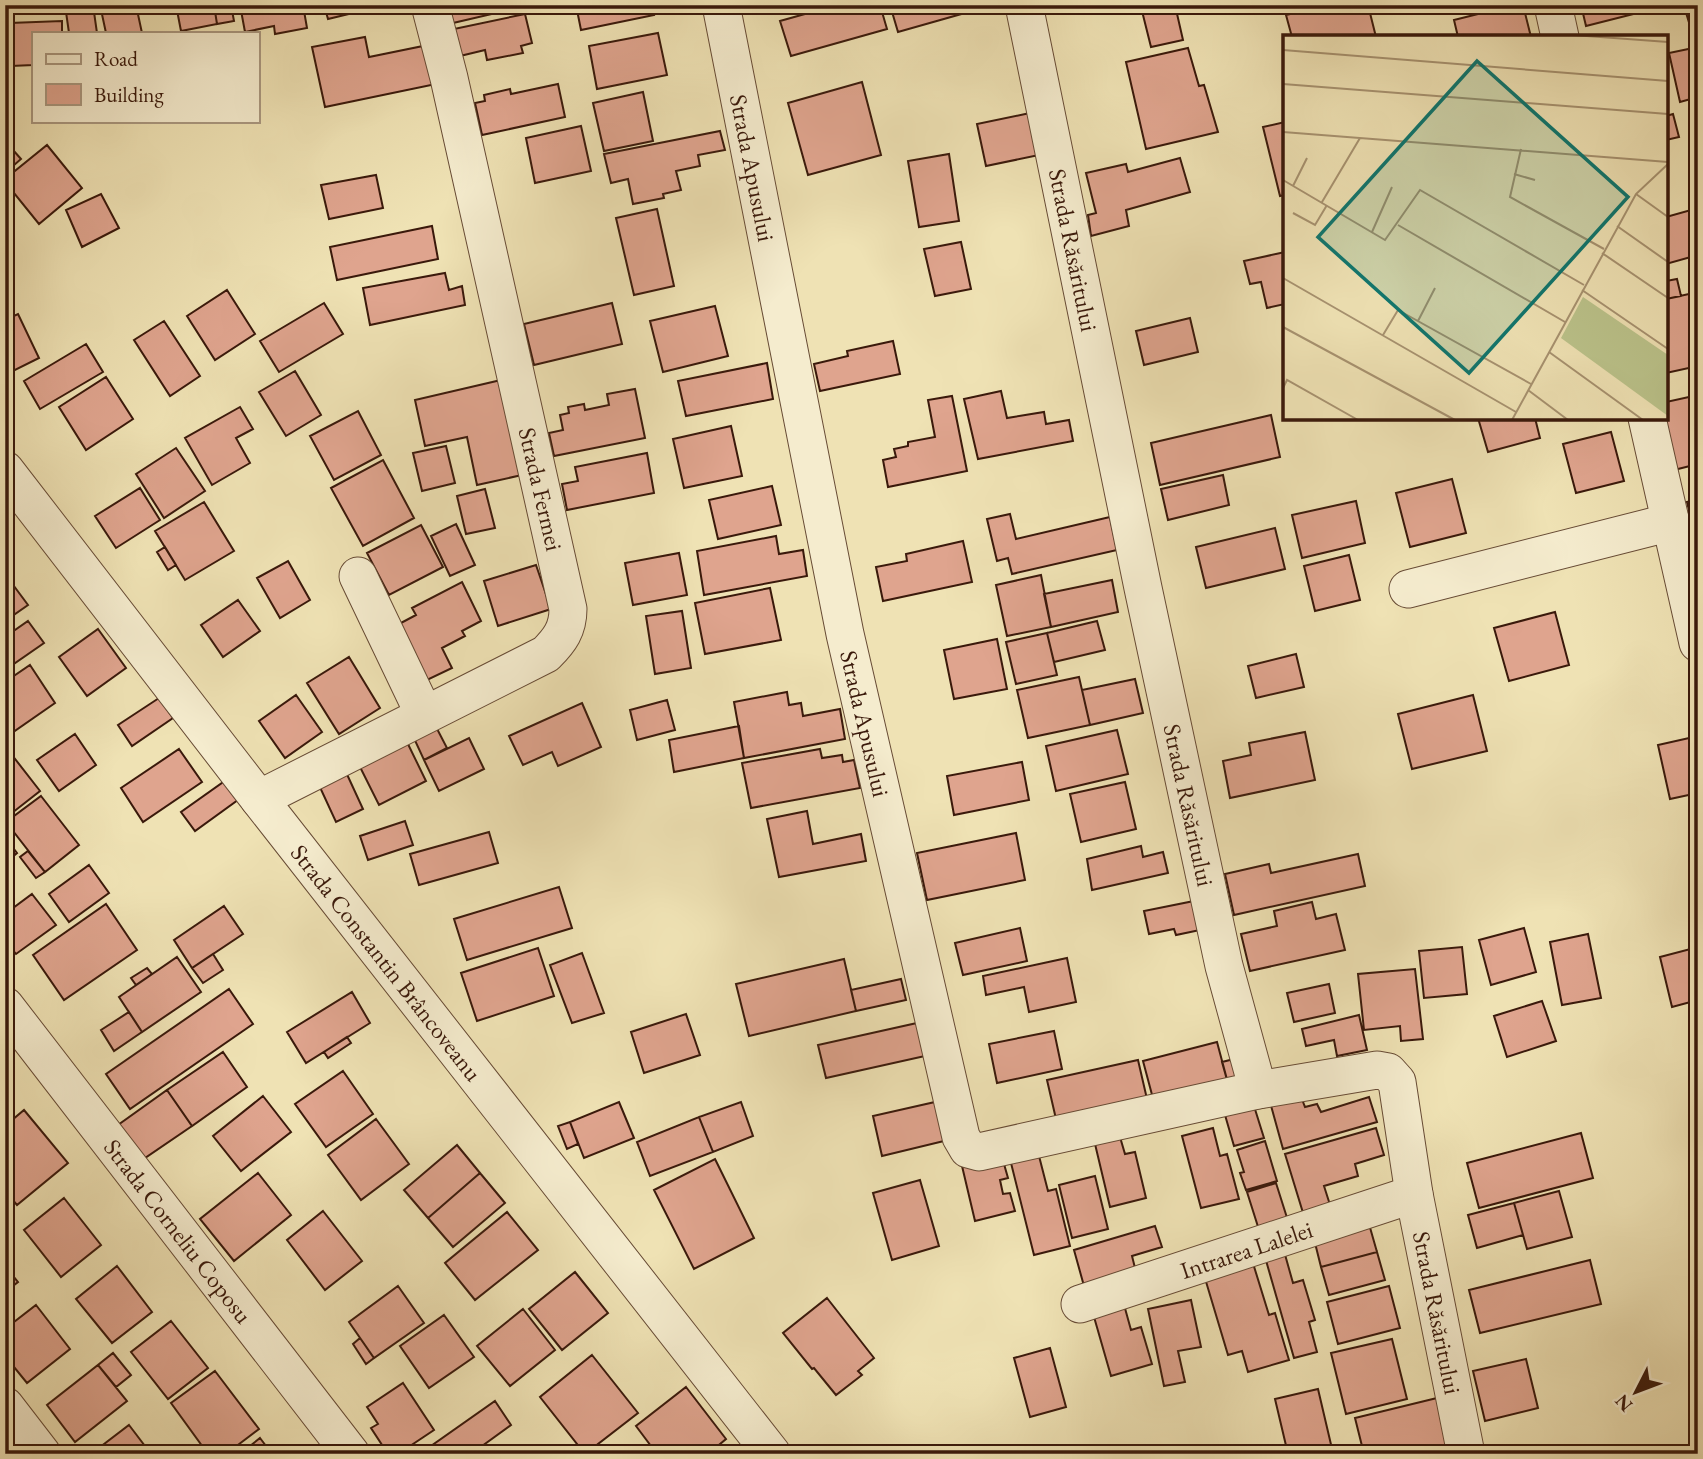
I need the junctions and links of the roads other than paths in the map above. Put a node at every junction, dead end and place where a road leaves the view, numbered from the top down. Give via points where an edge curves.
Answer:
1 (430, 5) edge
2 (721, 5) edge
3 (1024, 5) edge
4 (1553, 5) edge
5 (1560, 35) edge
6 (1647, 420) edge
7 (5, 470) edge
8 (1671, 523) junction
9 (358, 576) dead end
10 (1408, 589) dead end
11 (1698, 643) edge
12 (424, 714) junction
13 (259, 799) junction
14 (5, 1006) edge
15 (1258, 1090) junction
16 (1414, 1194) junction
17 (1080, 1304) dead end
18 (5, 1406) edge
19 (42, 1454) edge
20 (351, 1454) edge
21 (772, 1454) edge
22 (1466, 1454) edge

1 - 12 street, Strada Fermei via 568,624 546,654
2 - 15 street, Strada Apusului via 845,634 961,1137 968,1149 979,1152
3 - 15 street, Strada Răsăritului via 1221,952
4 - 5 street
6 - 8 street
7 - 13 street, Strada Constantin Brâncoveanu
8 - 10 street
8 - 11 street
9 - 12 street
12 - 13 street, Strada Fermei
13 - 21 street, Strada Constantin Brâncoveanu
14 - 20 street, Strada Corneliu Coposu
15 - 16 street, Strada Răsăritului via 1388,1072 1397,1082
16 - 17 street, Intrarea Lalelei
16 - 22 street, Strada Răsăritului
18 - 19 street

